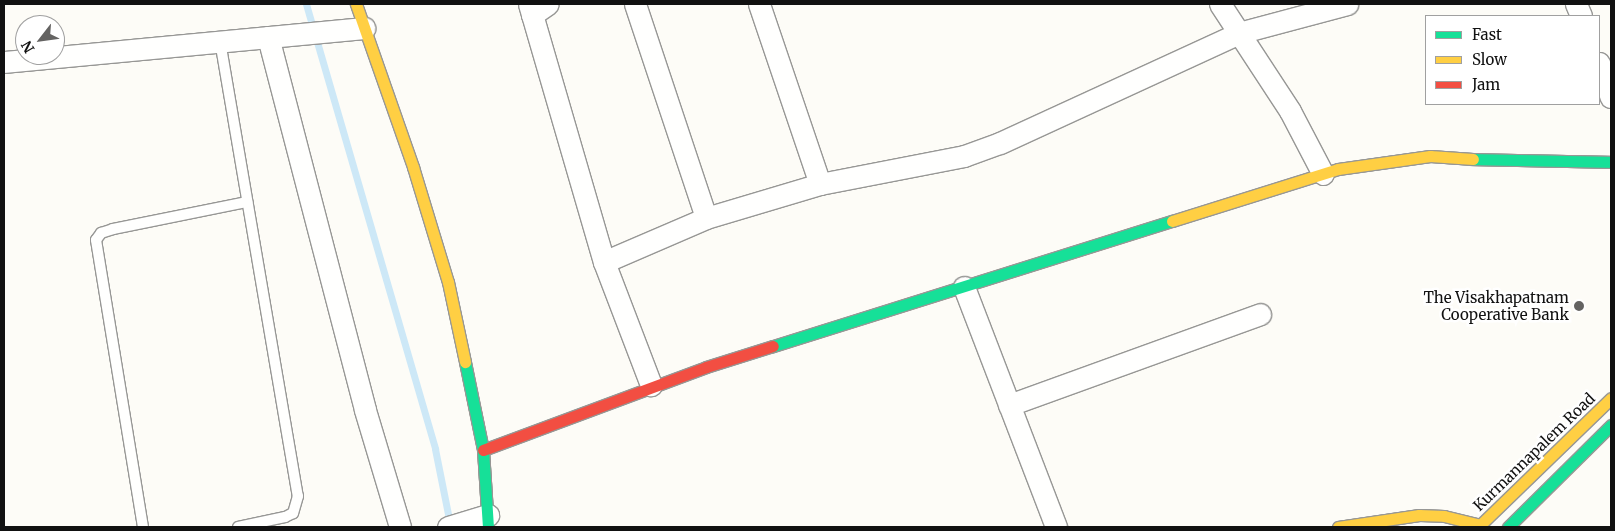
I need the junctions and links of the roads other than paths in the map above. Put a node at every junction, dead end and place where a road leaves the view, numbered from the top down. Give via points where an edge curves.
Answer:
1 (356, 4) edge
2 (635, 4) edge
3 (759, 4) edge
4 (1220, 4) edge
5 (1347, 4) edge
6 (536, 7) edge
7 (364, 28) junction
8 (1239, 33) junction
9 (268, 37) junction
10 (220, 41) junction
11 (4, 62) edge
12 (1600, 67) edge
13 (1611, 97) edge
14 (1611, 162) edge
15 (1322, 174) junction
16 (820, 184) junction
17 (247, 202) junction
18 (706, 218) junction
19 (604, 262) junction
20 (964, 287) junction
21 (1260, 314) dead end
22 (651, 385) junction
23 (1611, 398) edge
24 (1009, 405) junction
25 (1611, 425) edge
26 (483, 450) junction
27 (488, 521) edge
28 (455, 525) edge
29 (1478, 526) edge
30 (143, 527) edge
31 (238, 527) edge
32 (400, 527) edge
33 (1056, 527) edge
34 (1338, 527) edge
35 (1508, 527) edge

1 - 7 street
2 - 18 street
3 - 16 street
4 - 8 street
5 - 8 street
6 - 19 street
7 - 9 street
7 - 26 street via 413,167 448,282
8 - 15 street via 1290,111
8 - 16 street via 1000,143 945,160
9 - 10 street
9 - 32 street via 365,410
10 - 11 street
10 - 17 lane
12 - 13 street
14 - 15 street via 1494,161 1430,156
15 - 20 street
16 - 18 street
17 - 30 lane via 113,229 101,233 96,240
17 - 31 lane via 298,504 293,513 285,517
18 - 19 street
19 - 22 street
20 - 22 street
20 - 24 street
21 - 24 street
22 - 26 street
23 - 29 street, Kurmannapalem Road
24 - 33 street
25 - 35 street
26 - 27 street
27 - 28 street
29 - 34 street via 1444,516 1419,515

